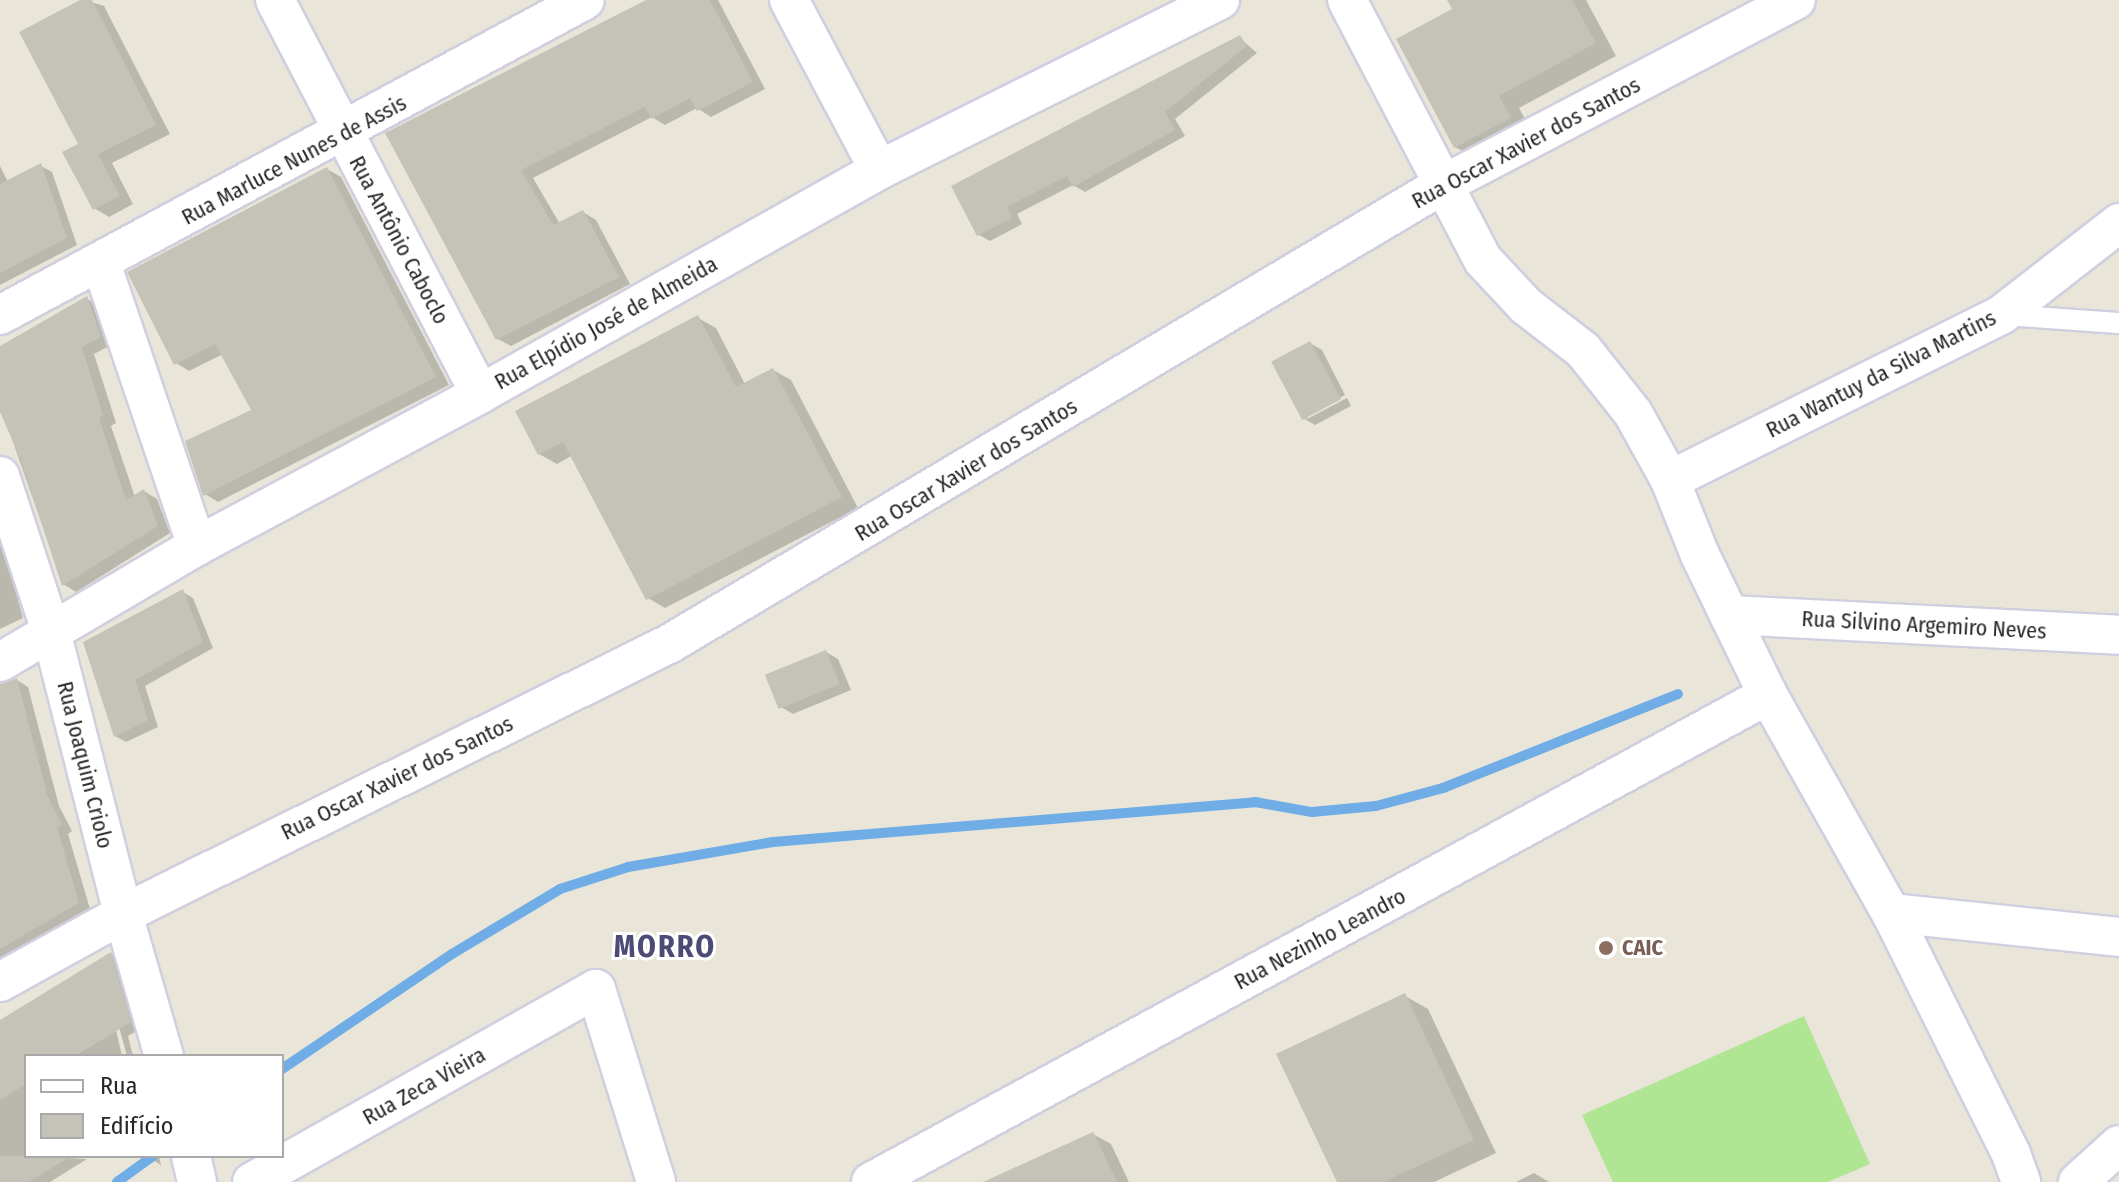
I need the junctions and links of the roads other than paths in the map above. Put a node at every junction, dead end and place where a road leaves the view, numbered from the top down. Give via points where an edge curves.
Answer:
1 (275, 0) edge
2 (585, 0) edge
3 (789, 0) edge
4 (1220, 0) edge
5 (1347, 0) edge
6 (1796, 0) edge
7 (344, 133) junction
8 (879, 170) junction
9 (1444, 184) junction
10 (2119, 223) edge
11 (101, 263) junction
12 (0, 315) edge
13 (2001, 315) junction
14 (2119, 323) edge
15 (480, 394) junction
16 (0, 476) edge
17 (1670, 480) junction
18 (197, 546) junction
19 (1729, 615) junction
20 (51, 631) junction
21 (2119, 635) edge
22 (0, 662) edge
23 (1768, 695) junction
24 (1891, 913) junction
25 (123, 914) junction
26 (2119, 937) edge
27 (0, 982) edge
28 (163, 1054) edge
29 (2119, 1145) edge
30 (191, 1158) edge
31 (197, 1182) edge
32 (252, 1182) edge
33 (656, 1182) edge
34 (871, 1182) edge
35 (2021, 1182) edge
36 (2078, 1182) edge

1 - 7 street, Rua Antônio Caboclo
2 - 7 street, Rua Marluce Nunes de Assis
3 - 8 street
4 - 8 street, Rua Elpídio José de Almeida
5 - 9 street
6 - 9 street, Rua Oscar Xavier dos Santos
7 - 11 street, Rua Marluce Nunes de Assis
7 - 15 street, Rua Antônio Caboclo
8 - 15 street, Rua Elpídio José de Almeida
9 - 17 street via 1483,260 1526,306 1583,350 1633,413
9 - 25 street, Rua Oscar Xavier dos Santos via 669,644
10 - 13 street, Rua Wantuy da Silva Martins
11 - 12 street, Rua Marluce Nunes de Assis
11 - 18 street
13 - 14 lane
13 - 17 street, Rua Wantuy da Silva Martins
15 - 18 street, Rua Elpídio José de Almeida
16 - 20 street, Rua Joaquim Criolo
17 - 19 street
18 - 20 street, Rua Elpídio José de Almeida
19 - 21 street, Rua Silvino Argemiro Neves
19 - 23 street
20 - 22 street, Rua Elpídio José de Almeida
20 - 25 street, Rua Joaquim Criolo
23 - 24 street
23 - 34 street, Rua Nezinho Leandro
24 - 26 street
24 - 35 street
25 - 27 street, Rua Oscar Xavier dos Santos
25 - 28 street, Rua Joaquim Criolo
29 - 36 street
30 - 31 street
32 - 33 street, Rua Zeca Vieira via 596,989

